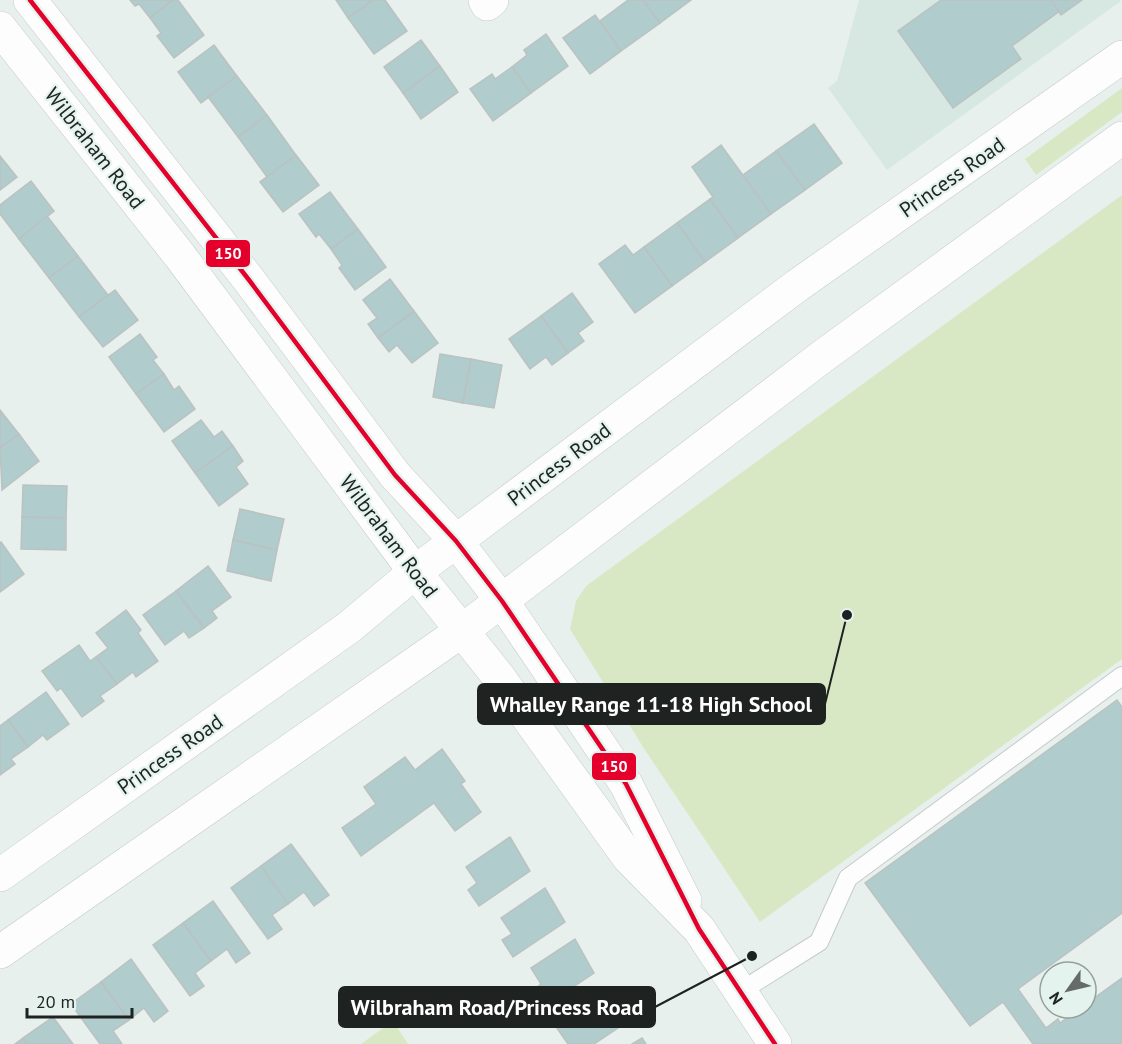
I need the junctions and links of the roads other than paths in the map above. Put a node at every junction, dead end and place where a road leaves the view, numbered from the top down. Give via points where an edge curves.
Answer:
1 (30, 0) edge
2 (485, 0) edge
3 (492, 0) edge
4 (0, 28) edge
5 (1122, 57) edge
6 (1122, 138) edge
7 (456, 541) junction
8 (415, 572) junction
9 (501, 601) junction
10 (463, 630) junction
11 (1122, 676) edge
12 (0, 875) edge
13 (699, 929) junction
14 (0, 952) edge
15 (741, 991) junction
16 (775, 1044) edge

1 - 7 main road, Wilbraham Road via 249,280 395,475
2 - 3 main road via 487,4
4 - 8 main road, Wilbraham Road via 187,265
5 - 7 main road, Princess Road via 798,285
6 - 9 main road via 823,356
7 - 8 main road, Princess Road
7 - 9 main road, Wilbraham Road
8 - 10 main road, Wilbraham Road
8 - 12 main road, Princess Road via 348,628
9 - 10 main road
9 - 13 main road, Wilbraham Road via 626,784
10 - 13 main road, Wilbraham Road via 629,858
10 - 14 main road
11 - 15 lane via 848,878 819,942
13 - 15 main road, Wilbraham Road
15 - 16 main road, Wilbraham Road

